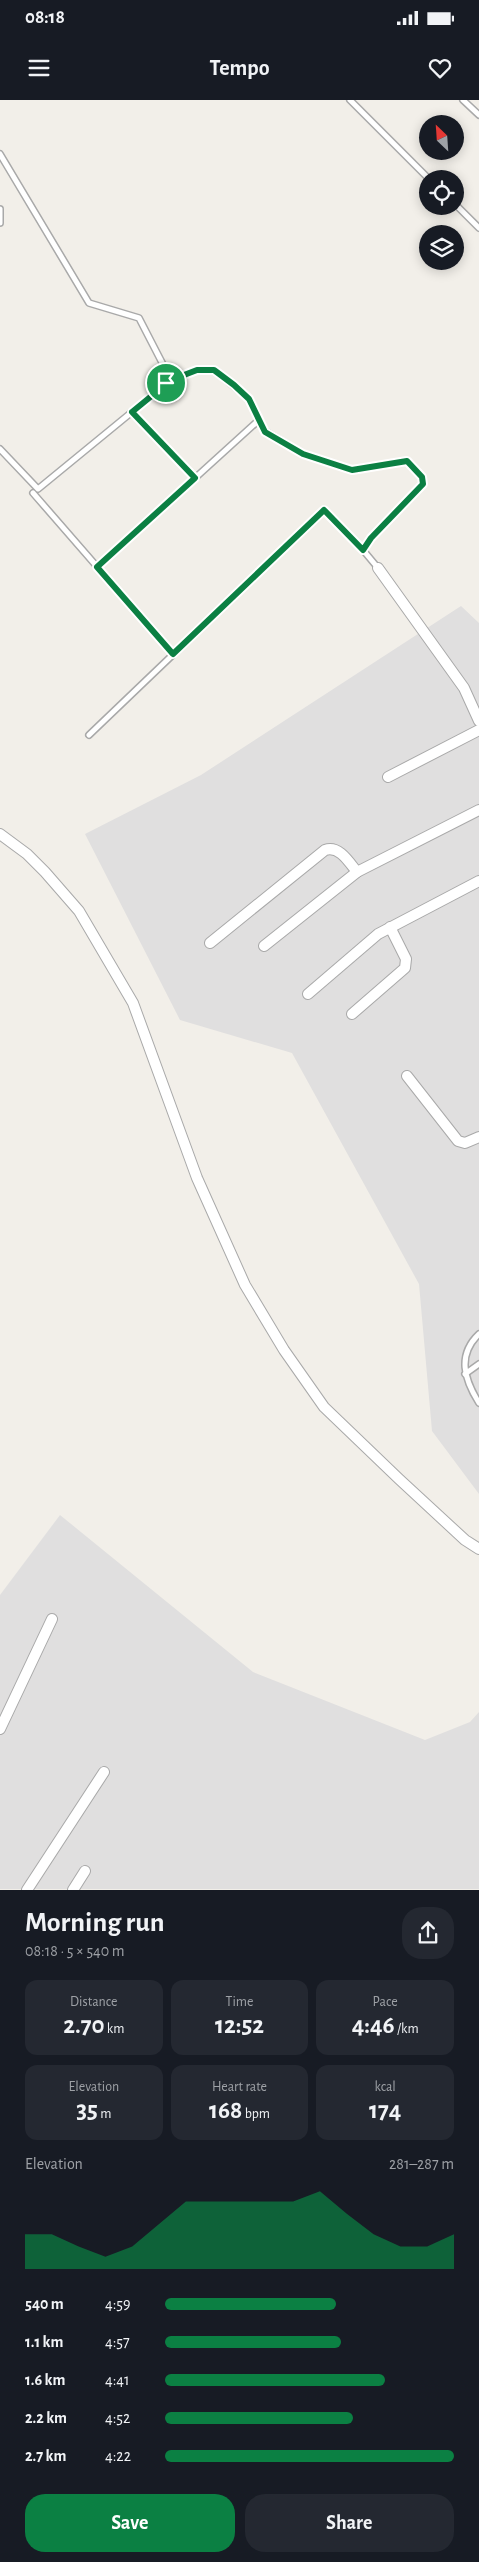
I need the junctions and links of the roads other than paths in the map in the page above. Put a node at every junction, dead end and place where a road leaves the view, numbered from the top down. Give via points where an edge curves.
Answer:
1 (350, 100) edge
2 (463, 100) edge
3 (479, 115) edge
4 (0, 154) edge
5 (421, 170) edge
6 (0, 209) edge
7 (464, 213) edge
8 (0, 223) edge
9 (479, 227) edge
10 (171, 380) junction
11 (132, 412) junction
12 (259, 420) junction
13 (0, 449) edge
14 (195, 478) junction
15 (33, 493) dead end
16 (363, 550) junction
17 (97, 567) junction
18 (378, 568) joint
19 (173, 654) junction
20 (479, 721) edge
21 (479, 730) edge
22 (89, 735) dead end
23 (388, 777) dead end
24 (479, 810) edge
25 (0, 834) edge
26 (357, 872) junction
27 (479, 881) edge
28 (390, 927) junction
29 (210, 943) dead end
30 (264, 946) dead end
31 (308, 994) dead end
32 (352, 1014) dead end
33 (407, 1076) dead end
34 (479, 1137) edge
35 (479, 1334) edge
36 (479, 1364) edge
37 (465, 1374) junction
38 (479, 1403) edge
39 (479, 1549) edge
40 (52, 1619) dead end
41 (0, 1728) edge
42 (104, 1772) dead end
43 (85, 1871) dead end
44 (27, 1890) edge
45 (73, 1890) edge

1 - 5 lane
2 - 3 lane
4 - 10 lane via 89,303 139,318
6 - 8 lane
7 - 9 lane
10 - 11 lane
10 - 12 lane via 197,370 214,370 249,399
11 - 13 lane via 38,489
11 - 14 lane
12 - 14 lane
12 - 16 lane via 265,432 303,454 352,470 407,461 422,477 423,484
14 - 17 lane
15 - 17 lane
16 - 18 lane
16 - 19 lane via 324,510
17 - 19 lane
18 - 20 street via 464,688
19 - 22 lane
21 - 23 street
24 - 26 street
25 - 39 street via 27,854 79,911 134,1003 197,1178 245,1285 284,1350 324,1407
26 - 29 street via 340,853 325,850
26 - 30 street
27 - 28 street
28 - 31 street
28 - 32 street via 406,959 405,968
33 - 34 street via 458,1141 464,1144
35 - 37 lane via 470,1342 464,1358
36 - 37 lane
37 - 38 lane
40 - 41 street
42 - 44 street
43 - 45 street

